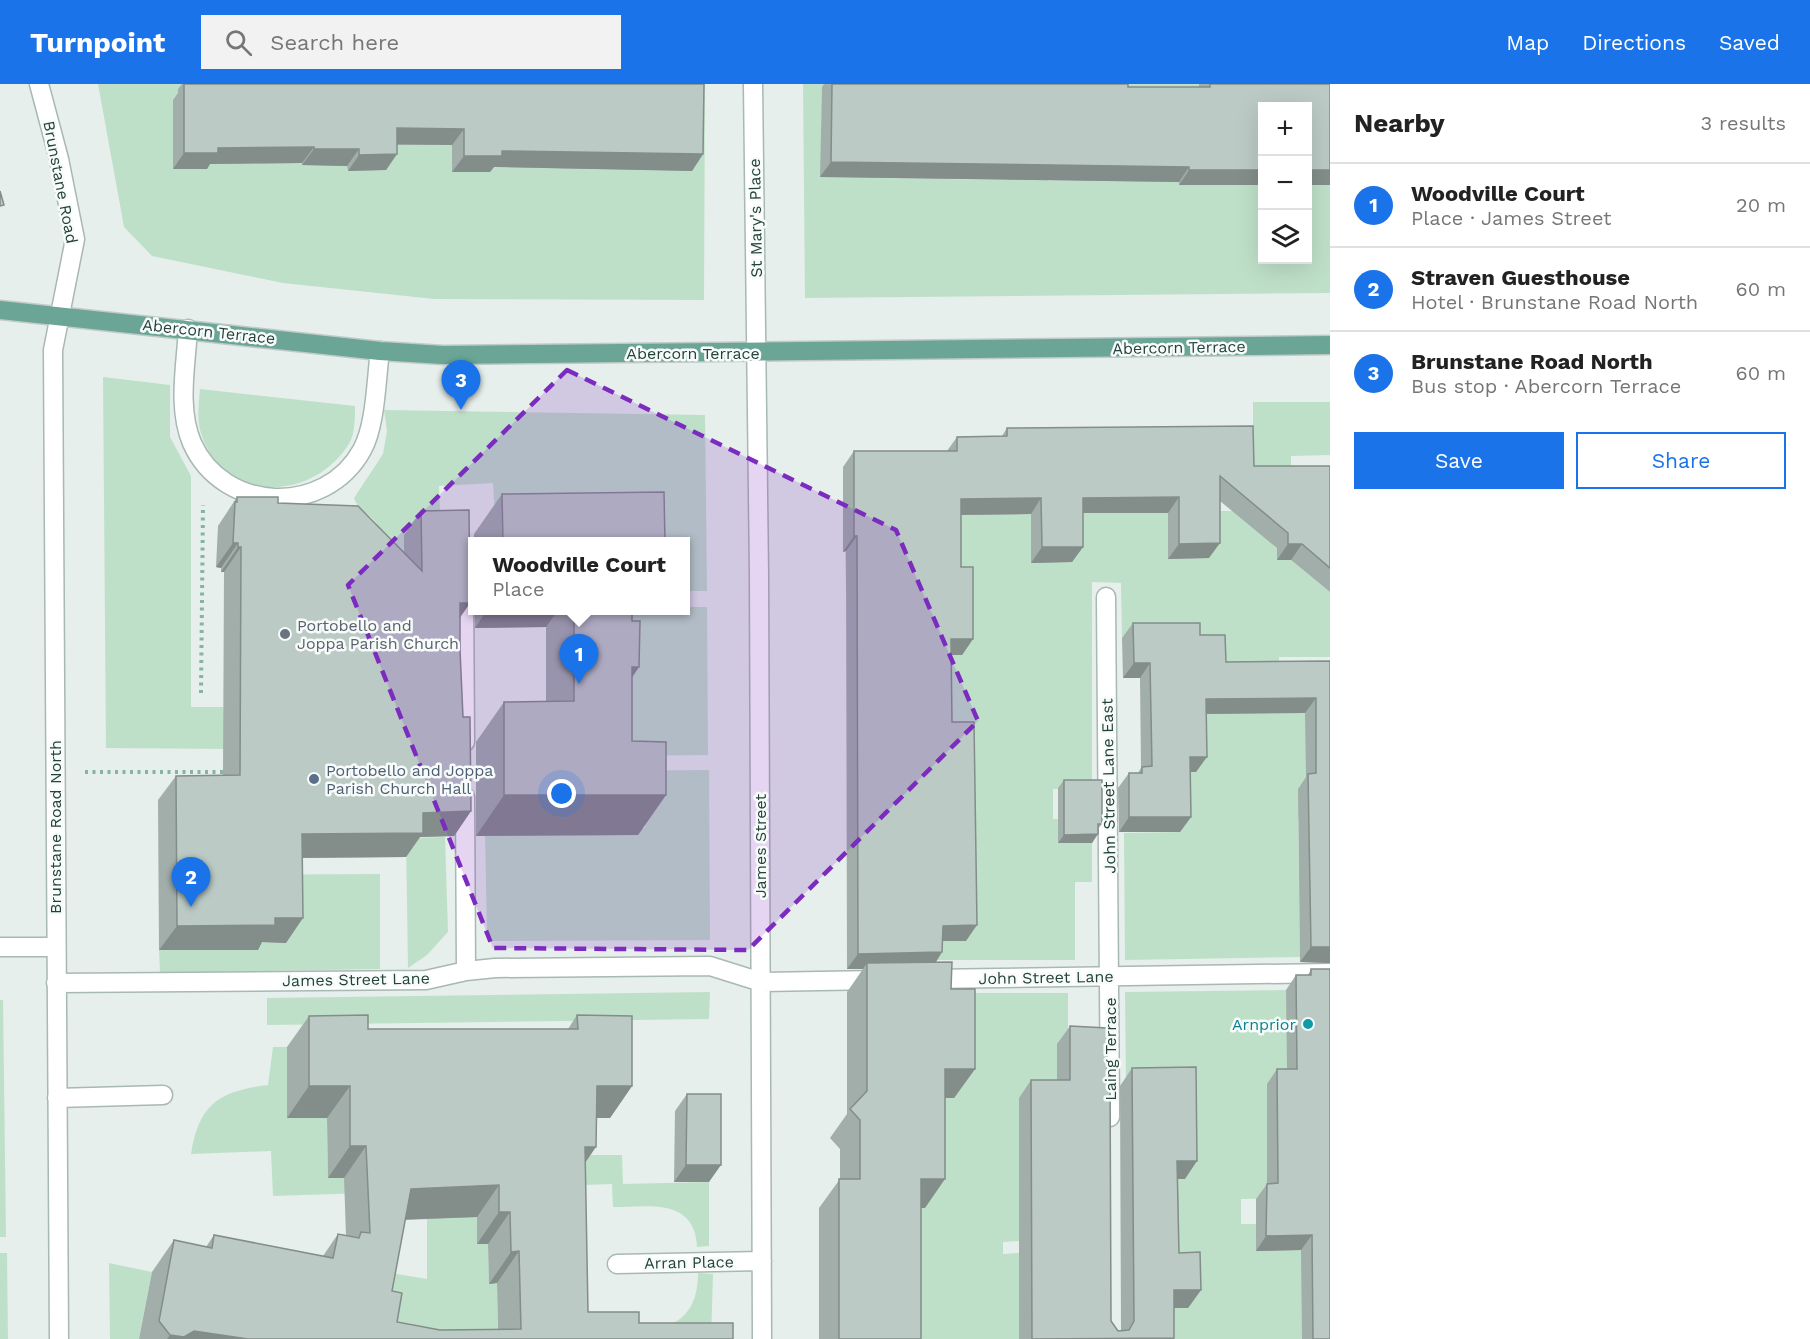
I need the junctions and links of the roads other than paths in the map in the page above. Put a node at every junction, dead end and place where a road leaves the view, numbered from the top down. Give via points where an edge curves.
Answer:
1 (39, 84) edge
2 (753, 84) edge
3 (0, 310) edge
4 (59, 315) junction
5 (188, 329) junction
6 (1330, 345) edge
7 (380, 351) junction
8 (757, 353) junction
9 (464, 569) edge
10 (1106, 597) dead end
11 (465, 758) edge
12 (465, 782) edge
13 (56, 946) junction
14 (0, 947) edge
15 (466, 971) junction
16 (1330, 973) edge
17 (1110, 975) junction
18 (761, 982) junction
19 (56, 983) junction
20 (163, 1095) dead end
21 (57, 1098) junction
22 (1110, 1140) edge
23 (762, 1261) junction
24 (617, 1264) dead end
25 (59, 1339) edge
26 (762, 1339) edge

1 - 4 street, Brunstane Road via 75,239
2 - 8 street, St Mary's Place
3 - 4 main road, Abercorn Terrace
4 - 5 main road, Abercorn Terrace
4 - 13 street, Brunstane Road North via 53,350
5 - 7 main road, Abercorn Terrace
5 - 7 street via 184,397 187,427 198,455 218,477 244,493 283,499 318,491 343,474 362,450 368,436
6 - 8 main road, Abercorn Terrace
7 - 8 main road, Abercorn Terrace via 443,355
8 - 18 street, James Street
9 - 11 street
10 - 17 street, John Street Lane East
12 - 15 street
13 - 14 street
13 - 19 street, Brunstane Road North
15 - 18 street, James Street Lane via 710,966
15 - 19 street, James Street Lane via 426,980
16 - 17 street, John Street Lane
17 - 18 street, John Street Lane
17 - 22 street, Laing Terrace
18 - 23 street, James Street
19 - 21 street, Brunstane Road North
20 - 21 street
21 - 25 street, Brunstane Road North
23 - 24 street, Arran Place
23 - 26 street, James Street

